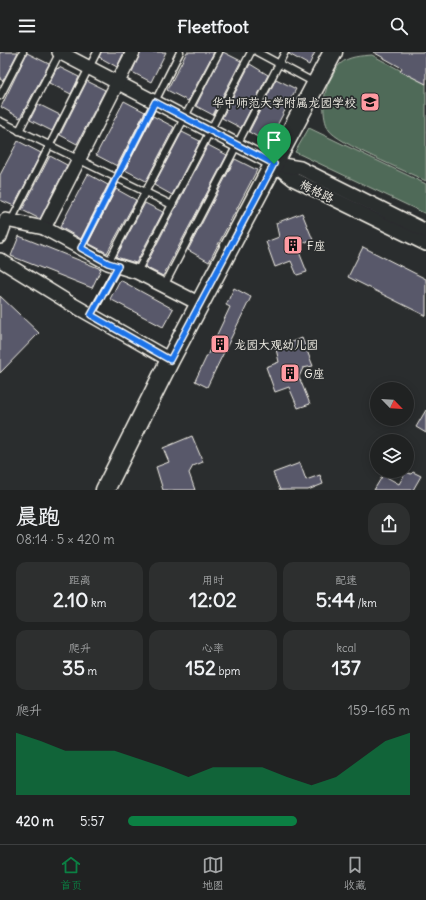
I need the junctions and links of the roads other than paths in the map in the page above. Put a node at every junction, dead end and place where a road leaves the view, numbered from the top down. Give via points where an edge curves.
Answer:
1 (23, 52) edge
2 (60, 52) edge
3 (97, 52) edge
4 (133, 52) edge
5 (180, 52) edge
6 (219, 52) edge
7 (251, 52) edge
8 (257, 52) edge
9 (285, 52) edge
10 (334, 52) edge
11 (279, 64) junction
12 (89, 67) junction
13 (118, 82) junction
14 (316, 84) junction
15 (0, 96) edge
16 (155, 102) junction
17 (184, 117) junction
18 (0, 121) edge
19 (19, 131) junction
20 (210, 131) junction
21 (50, 145) junction
22 (237, 145) junction
23 (79, 160) junction
24 (274, 164) junction
25 (116, 178) junction
26 (145, 192) junction
27 (172, 205) junction
28 (11, 221) junction
29 (44, 228) junction
30 (426, 231) edge
31 (0, 237) edge
32 (426, 244) edge
33 (81, 248) junction
34 (0, 260) edge
35 (113, 264) junction
36 (137, 272) junction
37 (164, 286) junction
38 (200, 304) junction
39 (91, 315) junction
40 (170, 360) junction
41 (105, 490) edge

1 - 15 lane
2 - 12 street
2 - 19 lane
3 - 12 lane
4 - 13 street
5 - 16 lane
6 - 17 lane
7 - 20 lane
8 - 11 lane
9 - 11 lane
10 - 14 street
11 - 14 lane
11 - 22 lane
12 - 13 street
12 - 21 lane
13 - 16 street
13 - 23 street
14 - 24 street
16 - 17 street
16 - 25 lane
17 - 20 street
17 - 26 lane
18 - 19 lane
19 - 21 lane
20 - 22 street
20 - 27 lane
21 - 23 lane
21 - 28 lane
22 - 24 street
22 - 37 lane
23 - 25 lane
23 - 29 street
24 - 30 street, 梅格路 via 300,168
24 - 32 street, 梅格路 via 293,179
24 - 38 street
25 - 26 lane
25 - 33 lane
26 - 27 lane
26 - 35 lane
27 - 36 lane
28 - 29 street
28 - 31 street via 6,220
29 - 33 street
33 - 35 street
34 - 39 street
35 - 36 street
35 - 39 lane
36 - 37 street
37 - 38 street
38 - 40 street
39 - 40 street
40 - 41 street

